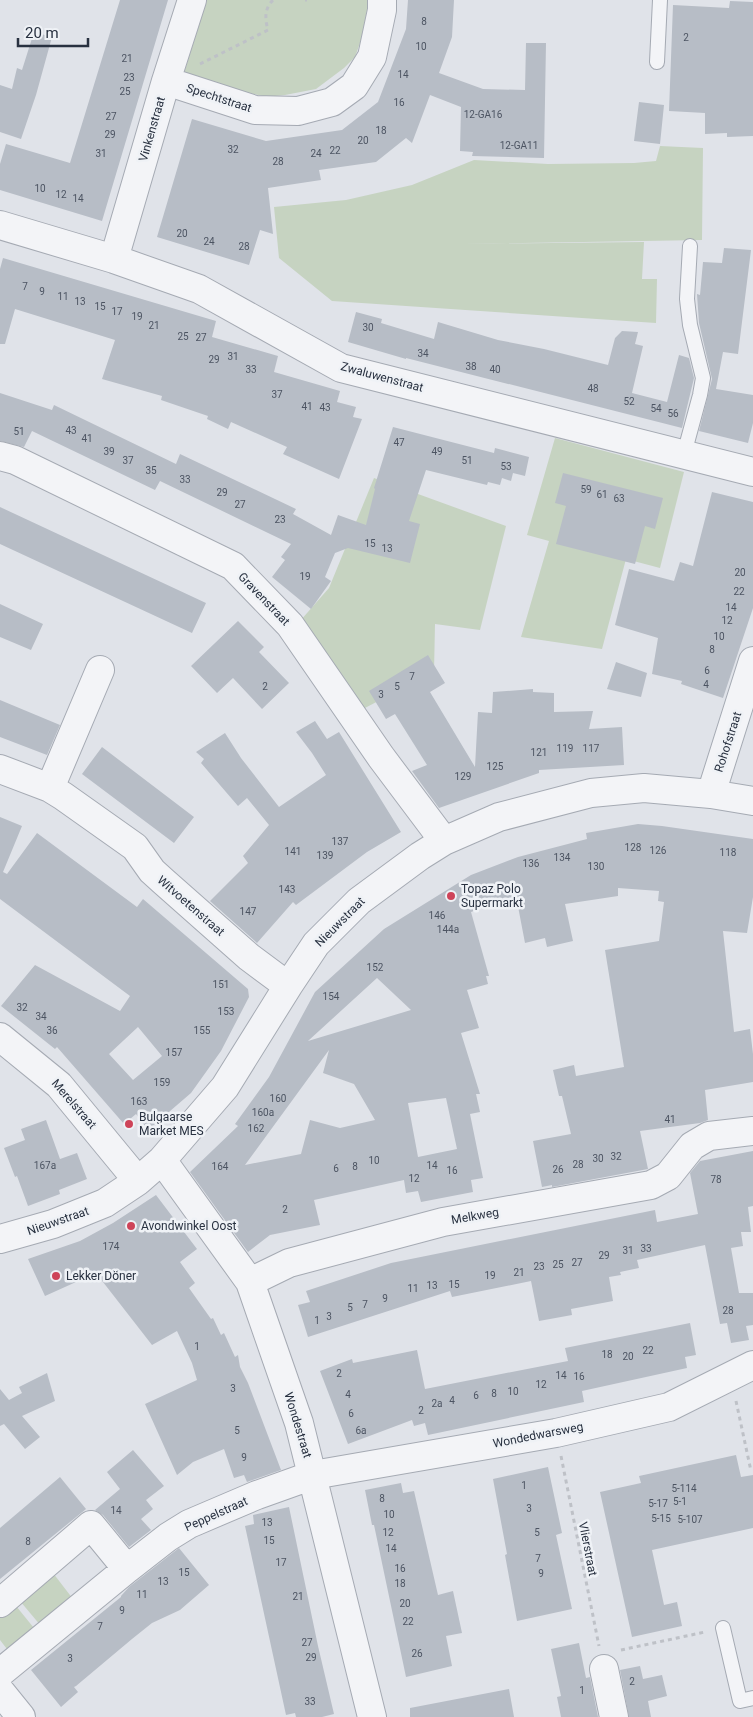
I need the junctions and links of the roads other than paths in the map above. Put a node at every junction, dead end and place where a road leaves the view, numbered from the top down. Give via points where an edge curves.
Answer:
1 (192, 0) edge
2 (382, 0) edge
3 (660, 0) edge
4 (657, 62) dead end
5 (166, 81) junction
6 (0, 225) edge
7 (690, 246) dead end
8 (114, 259) junction
9 (684, 454) junction
10 (0, 456) edge
11 (753, 472) edge
12 (753, 661) edge
13 (100, 670) dead end
14 (0, 769) edge
15 (50, 788) junction
16 (711, 794) junction
17 (753, 801) edge
18 (444, 841) junction
19 (288, 986) junction
20 (0, 1037) edge
21 (753, 1132) edge
22 (162, 1160) junction
23 (138, 1181) junction
24 (0, 1239) edge
25 (250, 1282) junction
26 (742, 1371) edge
27 (313, 1475) junction
28 (127, 1569) junction
29 (0, 1603) edge
30 (724, 1628) road end
31 (602, 1661) road end
32 (0, 1673) edge
33 (0, 1691) edge
34 (753, 1698) edge
35 (21, 1717) edge
36 (372, 1717) edge
37 (614, 1717) edge

1 - 5 street, Vinkenstraat
2 - 5 street, Spechtstraat via 372,57 354,86 332,102 298,111 255,110
3 - 4 lane
5 - 8 street, Vinkenstraat
6 - 8 street, Zwaluwenstraat
7 - 9 lane via 687,299 703,378
8 - 9 street, Zwaluwenstraat via 199,289 341,368
9 - 11 street, Zwaluwenstraat
10 - 18 street, Gravenstraat via 15,460 233,566 290,625 381,757
12 - 16 street, Rohofstraat
13 - 15 street
14 - 15 street, Witvoetenstraat
15 - 19 street, Witvoetenstraat via 135,848 162,881 249,957
16 - 17 street, Nieuwstraat
16 - 18 street, Nieuwstraat via 644,788 591,793 500,818
18 - 19 street, Nieuwstraat via 359,901 316,944
19 - 22 street, Nieuwstraat via 225,1087
20 - 23 street, Merelstraat via 59,1084
21 - 25 street, Melkweg via 709,1136 692,1146 668,1176 651,1185 443,1222 289,1263
22 - 23 street, Nieuwstraat
22 - 25 street, Wondestraat
23 - 24 street, Nieuwstraat via 105,1204 53,1224
25 - 27 street, Wondestraat via 299,1423
26 - 27 street, Wondedwarsweg via 669,1407 556,1433
27 - 28 street, Peppelstraat via 189,1524
27 - 36 street, Wondestraat
28 - 29 street via 91,1525
28 - 32 street, Peppelstraat
30 - 34 lane via 740,1701
31 - 37 street
33 - 35 street

